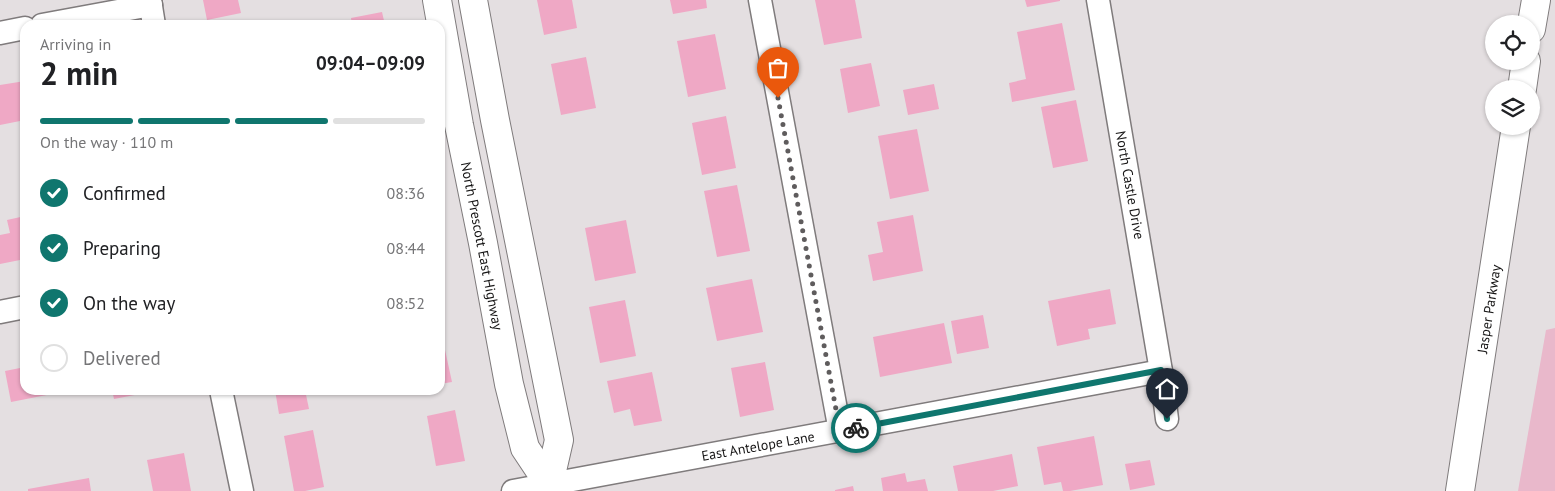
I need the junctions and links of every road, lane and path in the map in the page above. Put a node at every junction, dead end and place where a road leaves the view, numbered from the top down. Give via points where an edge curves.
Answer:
1 (437, 0) edge
2 (472, 0) edge
3 (760, 0) edge
4 (1098, 0) edge
5 (1536, 0) edge
6 (151, 10) edge
7 (1533, 15) edge
8 (78, 20) edge
9 (441, 20) edge
10 (20, 29) edge
11 (0, 33) edge
12 (445, 45) edge
13 (1515, 135) edge
14 (20, 308) edge
15 (0, 312) edge
16 (1161, 370) junction
17 (221, 395) edge
18 (1167, 419) dead end
19 (840, 431) junction
20 (550, 488) edge
21 (242, 491) edge
22 (513, 491) edge
23 (1460, 491) edge

1 - 9 street, North Prescott East Highway
2 - 20 street via 559,440
3 - 19 street
4 - 16 street, North Castle Drive
5 - 7 street
6 - 8 street
10 - 11 street
12 - 20 street, North Prescott East Highway via 524,448
13 - 23 street, Jasper Parkway
14 - 15 street
16 - 18 street
16 - 19 street, East Antelope Lane
17 - 21 street
19 - 20 street, East Antelope Lane
20 - 22 street, East Antelope Lane

